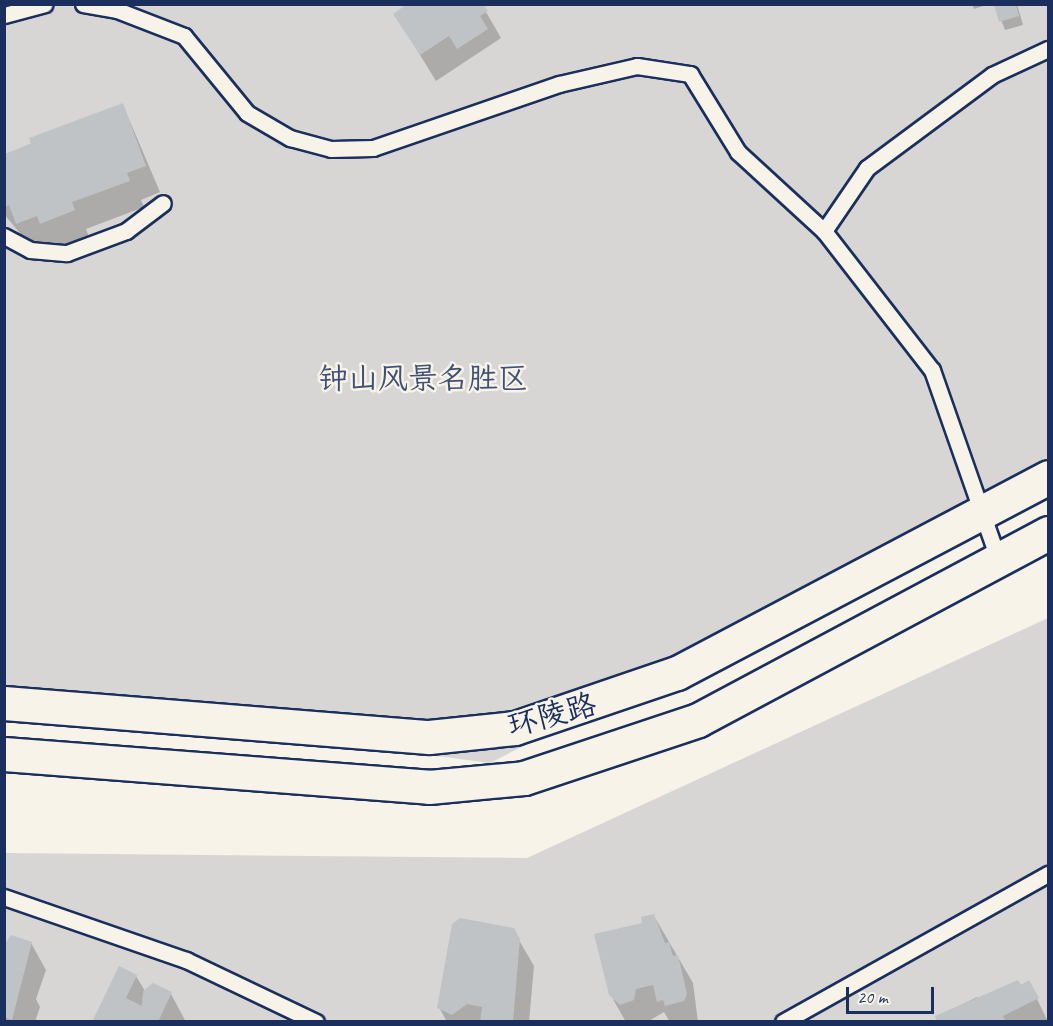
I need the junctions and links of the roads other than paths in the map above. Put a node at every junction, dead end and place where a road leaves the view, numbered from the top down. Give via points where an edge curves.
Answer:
1 (45, 4) edge
2 (83, 4) edge
3 (4, 15) edge
4 (1048, 49) edge
5 (164, 204) dead end
6 (824, 231) junction
7 (4, 236) edge
8 (1048, 477) edge
9 (980, 511) junction
10 (1048, 533) edge
11 (998, 558) junction
12 (4, 703) edge
13 (4, 754) edge
14 (1048, 874) edge
15 (4, 897) edge
16 (316, 1022) edge
17 (783, 1022) edge

1 - 3 lane
2 - 6 lane via 117,10 184,36 247,113 290,138 331,149 373,148 559,84 637,66 690,75 738,152
4 - 6 lane via 992,75 867,168
5 - 7 lane via 126,231 67,253 30,250
6 - 9 lane via 932,370
8 - 9 main road, 环陵路
9 - 11 lane
9 - 12 main road, 环陵路 via 677,674 515,728 429,736
10 - 11 main road, 环陵路
11 - 13 main road, 环陵路 via 698,720 524,778 429,787
14 - 17 lane
15 - 16 lane via 186,960

